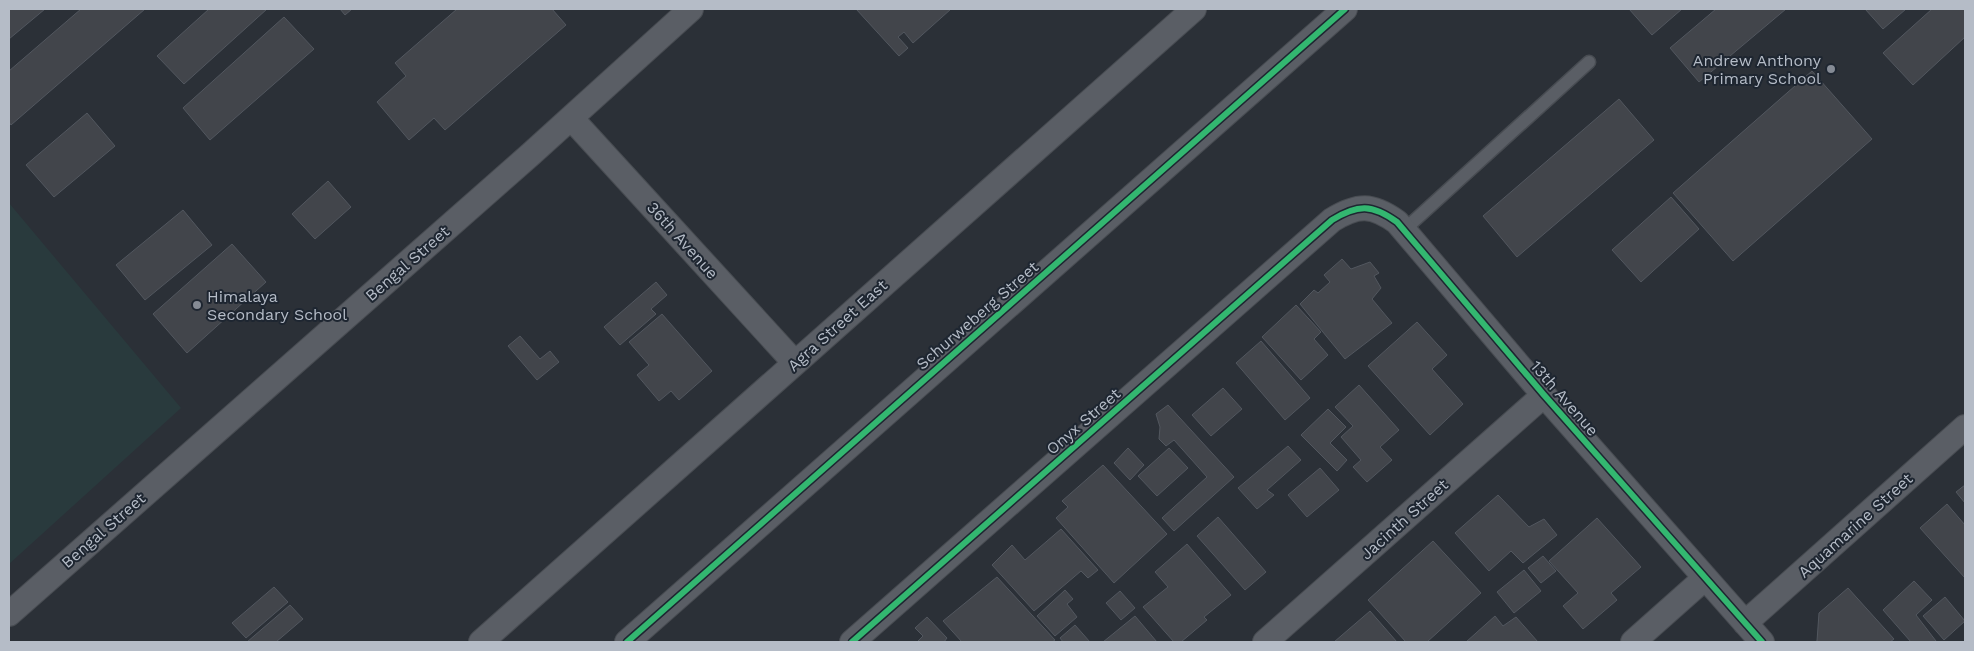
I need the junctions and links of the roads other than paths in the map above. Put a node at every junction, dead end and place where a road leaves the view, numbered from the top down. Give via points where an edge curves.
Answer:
1 (692, 9) edge
2 (1194, 9) edge
3 (1345, 9) edge
4 (1589, 62) dead end
5 (572, 118) junction
6 (1332, 220) joint
7 (1404, 230) junction
8 (796, 363) junction
9 (1544, 395) junction
10 (1965, 427) edge
11 (1705, 578) junction
12 (9, 614) edge
13 (1745, 623) junction
14 (481, 642) edge
15 (627, 642) edge
16 (852, 642) edge
17 (1265, 642) edge
18 (1633, 642) edge
19 (1762, 642) edge

1 - 5 street, Bengal Street
2 - 8 street, Agra Street East
3 - 15 street, Schurweberg Street
4 - 7 lane
5 - 8 street, 36th Avenue
5 - 12 street, Bengal Street
6 - 7 street, 13th Avenue via 1362,208 1382,211
6 - 16 street, Onyx Street
7 - 9 street, 13th Avenue
8 - 14 street, Agra Street East
9 - 11 street, 13th Avenue
9 - 17 street, Jacinth Street
10 - 13 street, Aquamarine Street
11 - 13 street, 13th Avenue
11 - 18 street
13 - 19 street, 13th Avenue

